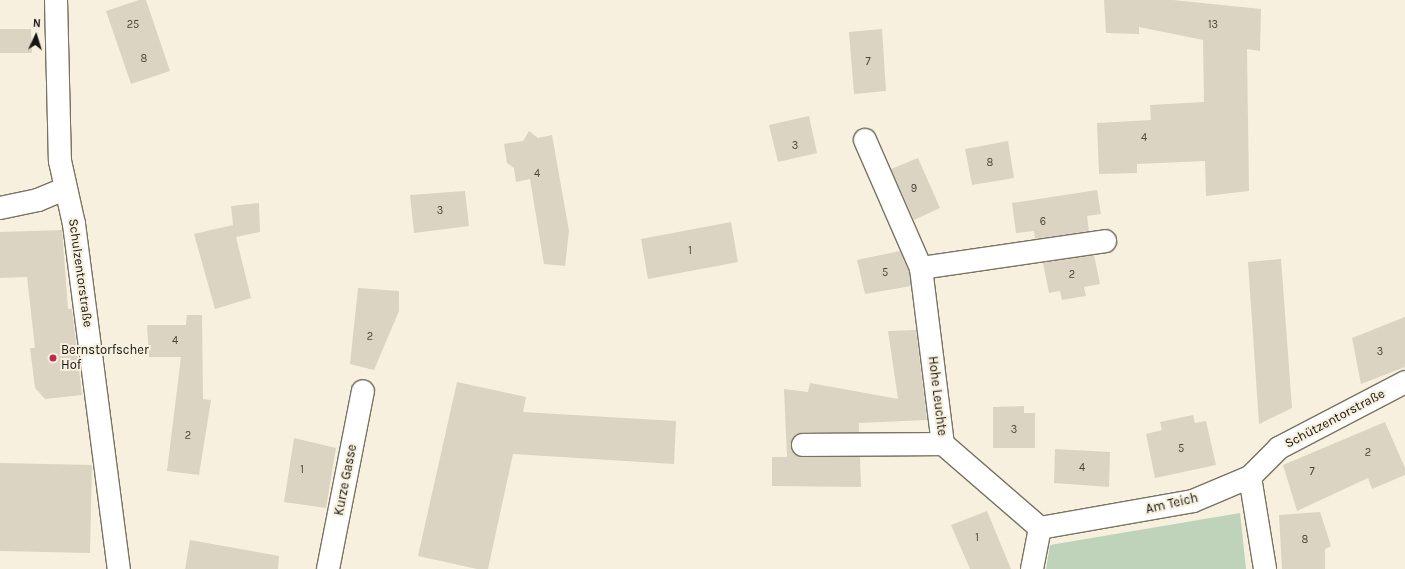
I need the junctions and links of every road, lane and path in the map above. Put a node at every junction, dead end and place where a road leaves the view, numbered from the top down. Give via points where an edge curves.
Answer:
1 (56, 0) edge
2 (865, 140) dead end
3 (66, 188) junction
4 (0, 208) edge
5 (1105, 241) dead end
6 (921, 268) junction
7 (1405, 382) edge
8 (363, 390) dead end
9 (943, 444) junction
10 (803, 445) dead end
11 (1250, 477) junction
12 (1040, 528) junction
13 (119, 569) edge
14 (328, 569) edge
15 (1032, 569) edge
16 (1265, 569) edge

1 - 3 street, Schulzentorstraße via 60,161
2 - 6 street, Hohe Leuchte
3 - 4 street via 38,200
3 - 13 street, Schulzentorstraße via 74,224
5 - 6 street
6 - 9 street, Hohe Leuchte
7 - 11 street, Schützentorstraße via 1279,448
8 - 14 street, Kurze Gasse
9 - 10 street
9 - 12 street, Hohe Leuchte
11 - 12 street, Am Teich via 1193,501
11 - 16 street
12 - 15 street

